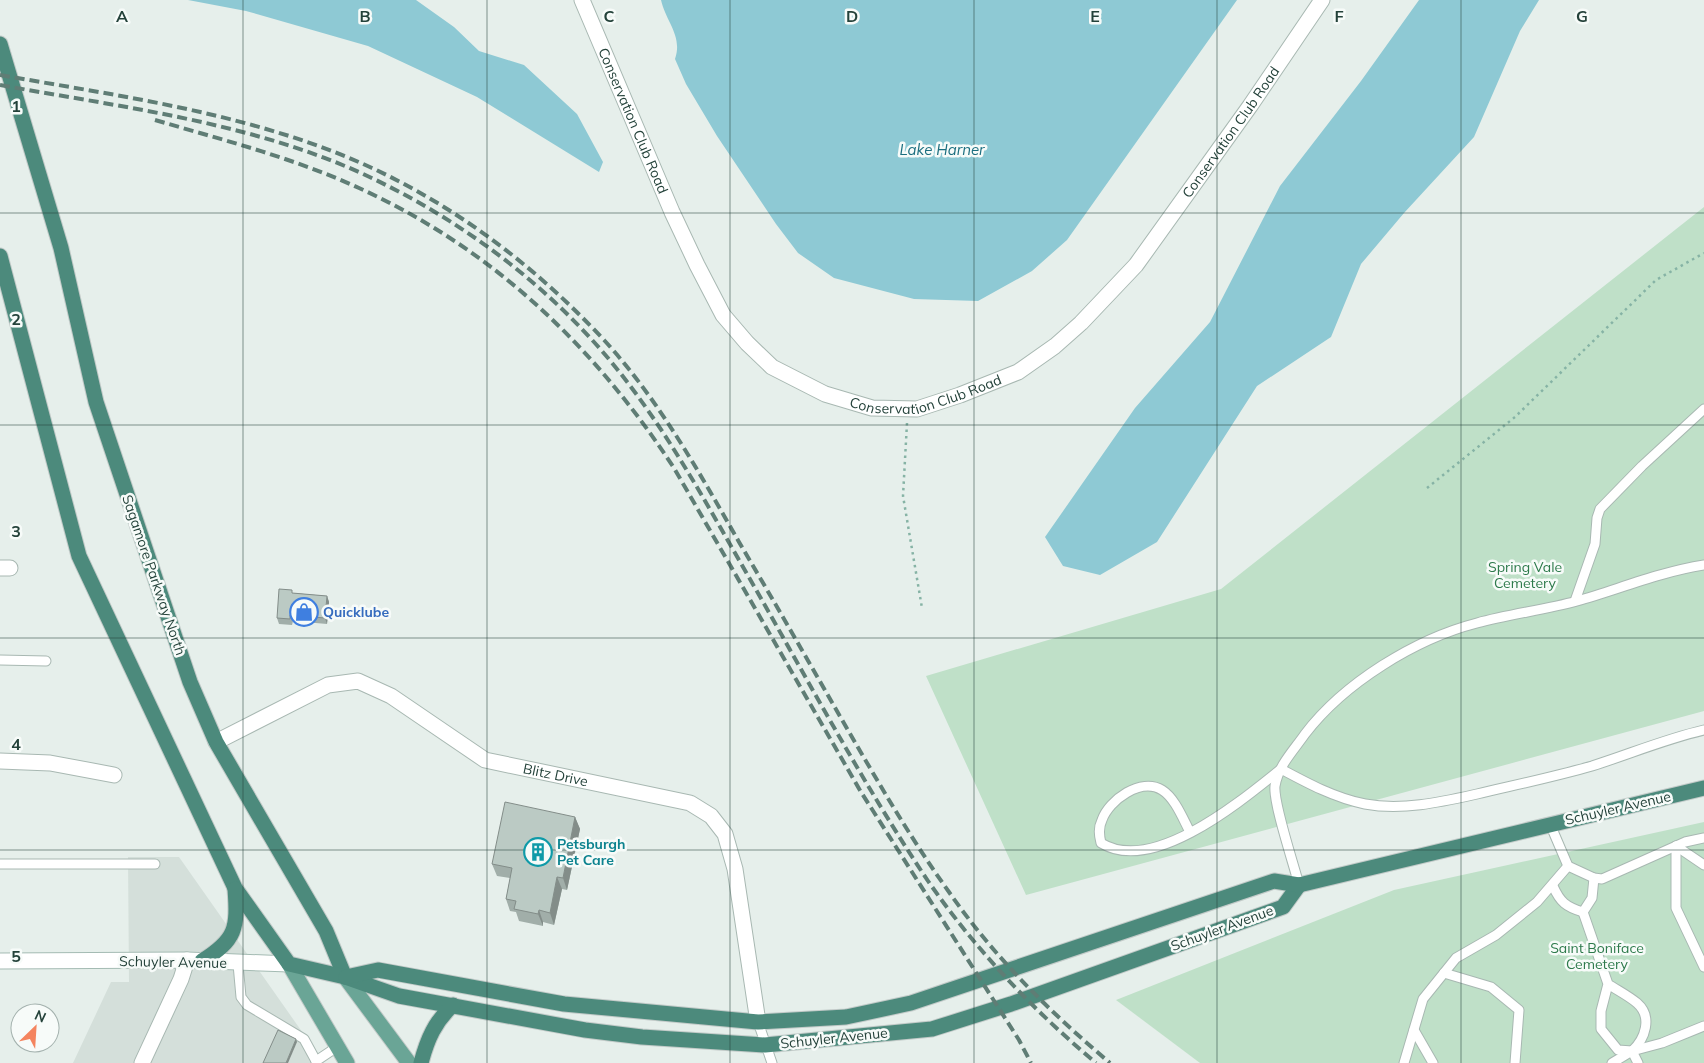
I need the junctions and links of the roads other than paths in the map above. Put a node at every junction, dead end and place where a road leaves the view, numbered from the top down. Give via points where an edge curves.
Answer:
1 (582, 0) edge
2 (1322, 0) edge
3 (0, 44) edge
4 (0, 256) edge
5 (1704, 409) edge
6 (1704, 565) edge
7 (1575, 601) junction
8 (0, 660) edge
9 (46, 661) dead end
10 (1704, 730) edge
11 (216, 742) junction
12 (0, 761) edge
13 (1280, 769) junction
14 (114, 775) dead end
15 (1704, 788) edge
16 (1550, 824) junction
17 (1190, 832) junction
18 (1704, 838) edge
19 (1676, 846) junction
20 (0, 864) edge
21 (155, 864) dead end
22 (1704, 865) edge
23 (1568, 866) junction
24 (1594, 878) junction
25 (1300, 885) junction
26 (1552, 886) junction
27 (235, 888) junction
28 (1583, 912) junction
29 (194, 960) junction
30 (0, 961) edge
31 (238, 964) junction
32 (289, 964) junction
33 (1704, 967) edge
34 (1444, 973) junction
35 (345, 977) junction
36 (1608, 984) junction
37 (453, 1005) junction
38 (758, 1022) junction
39 (1704, 1026) edge
40 (1414, 1030) junction
41 (765, 1045) junction
42 (336, 1047) junction
43 (1632, 1051) junction
44 (316, 1062) edge
45 (142, 1063) edge
46 (347, 1063) edge
47 (409, 1063) edge
48 (420, 1063) edge
49 (772, 1063) edge
50 (1404, 1063) edge
51 (1433, 1063) edge
52 (1515, 1063) edge
53 (1612, 1063) edge
54 (1638, 1063) edge

1 - 2 street, Conservation Club Road via 672,212 724,315 747,344 772,367 825,394 872,408 907,409 960,396 1018,372 1081,323 1136,265
3 - 11 highway, Sagamore Parkway North via 61,248 96,402 190,682
4 - 27 highway via 79,556
5 - 7 lane via 1600,509 1595,544
6 - 7 lane via 1680,569
7 - 13 lane via 1448,632 1380,667 1316,720
8 - 9 lane
10 - 13 lane via 1672,737 1581,769 1418,805 1366,804 1344,799
11 - 35 highway, Sagamore Parkway North via 326,931
11 - 38 street, Blitz Drive via 328,685 358,681 391,696 485,760 690,803 711,816 725,834 734,869
12 - 14 street via 50,762
13 - 17 lane via 1230,808
13 - 25 lane via 1275,787 1277,805
15 - 16 highway, Schuyler Avenue
16 - 23 lane
16 - 25 highway, Schuyler Avenue
17 - 17 lane via 1152,848 1121,851 1101,843 1099,832 1101,821 1115,802 1138,788 1154,786 1170,797
18 - 19 lane
19 - 22 lane
19 - 24 lane via 1602,879
19 - 33 lane via 1676,908
20 - 21 lane
23 - 24 lane
23 - 26 lane
24 - 28 lane via 1592,898
25 - 38 highway, Schuyler Avenue via 1274,881 911,1003 846,1017
25 - 41 highway, Schuyler Avenue via 1283,906 1011,1004 932,1029
26 - 28 lane via 1559,900
26 - 34 lane via 1496,935 1456,958
27 - 29 highway via 237,915 227,943
27 - 32 highway
28 - 36 lane
29 - 30 street, Schuyler Avenue
29 - 31 street, Schuyler Avenue
29 - 45 street via 181,980
31 - 32 street, Schuyler Avenue
31 - 44 lane via 241,997 247,1005 304,1038
32 - 35 highway, Schuyler Avenue
32 - 42 main road
34 - 40 lane via 1423,999
34 - 52 lane via 1491,987 1519,1010
35 - 37 highway, Schuyler Avenue via 399,996
35 - 38 highway, Schuyler Avenue via 378,970 564,1004
35 - 47 main road, Sagamore Parkway North
36 - 43 lane via 1601,1011 1601,1029 1618,1050
36 - 43 lane via 1639,1004 1647,1024 1642,1042
37 - 41 highway, Schuyler Avenue via 585,1030
37 - 48 highway via 441,1016 426,1042
38 - 41 lane
39 - 43 lane
40 - 50 lane
40 - 51 lane
41 - 49 lane
42 - 44 lane
42 - 46 main road
43 - 53 lane
43 - 54 lane

